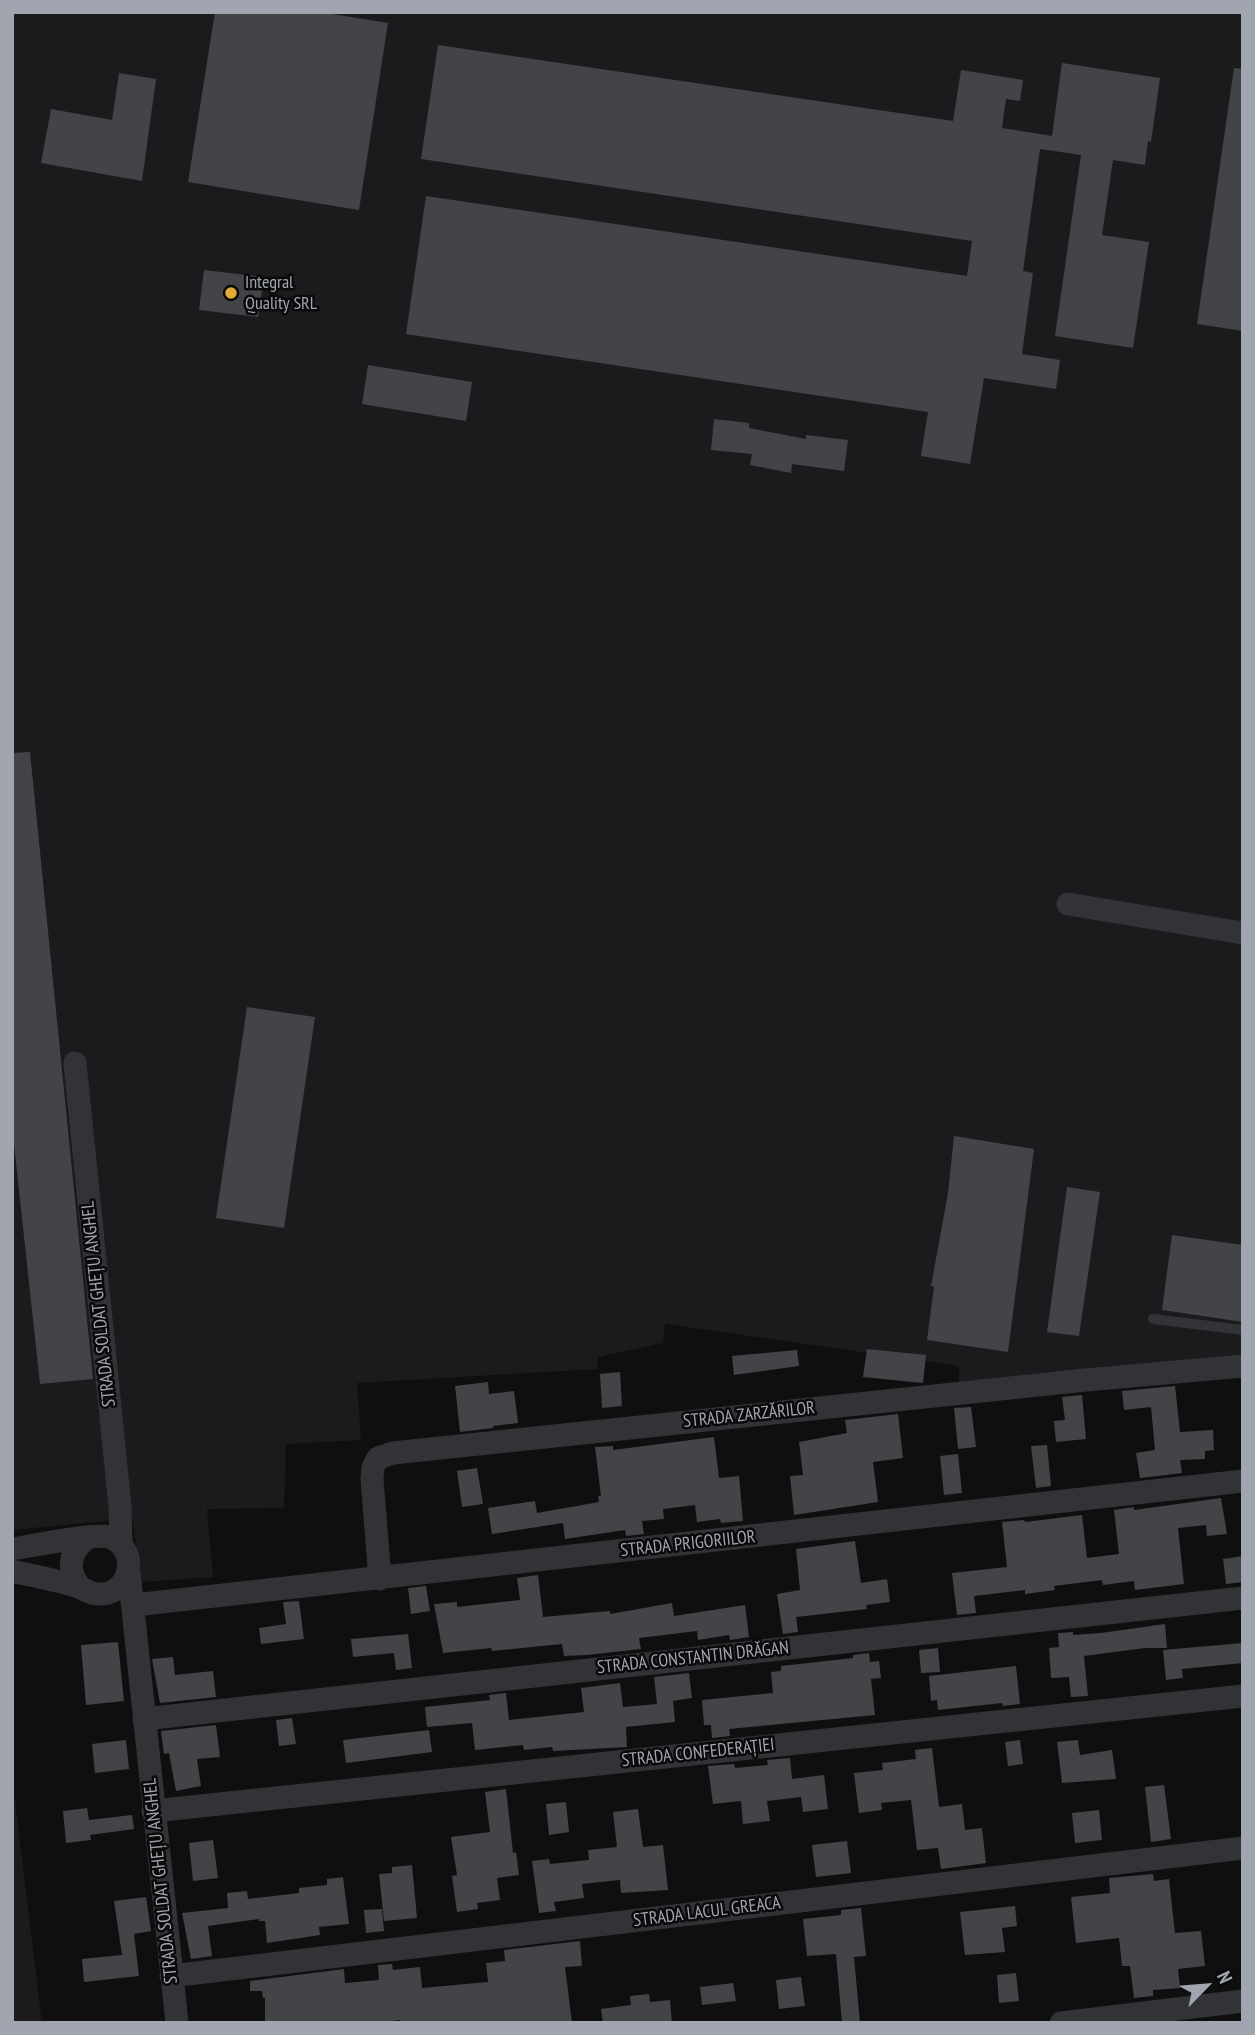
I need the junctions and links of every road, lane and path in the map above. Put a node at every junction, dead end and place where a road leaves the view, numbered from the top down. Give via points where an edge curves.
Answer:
1 (1068, 904) dead end
2 (1243, 933) edge
3 (75, 1063) dead end
4 (1153, 1319) dead end
5 (1243, 1330) edge
6 (1243, 1366) edge
7 (1243, 1481) edge
8 (86, 1539) junction
9 (121, 1545) junction
10 (12, 1549) edge
11 (12, 1571) edge
12 (129, 1572) junction
13 (380, 1579) junction
14 (81, 1588) junction
15 (109, 1593) junction
16 (1243, 1598) edge
17 (134, 1605) junction
18 (1243, 1696) edge
19 (144, 1719) junction
20 (153, 1811) junction
21 (1243, 1848) edge
22 (171, 1976) junction
23 (1243, 2001) edge
24 (177, 2023) edge
25 (1060, 2023) edge

1 - 2 street
3 - 9 street, STRADA SOLDAT GHEȚU ANGHEL
4 - 5 lane
6 - 13 street, STRADA ZARZĂRILOR via 393,1453 379,1458 373,1467
7 - 13 street, STRADA PRIGORIILOR
8 - 9 street via 105,1536
8 - 10 street
8 - 14 street via 71,1561 74,1580
9 - 12 street
11 - 14 street
12 - 15 street
12 - 17 street, STRADA SOLDAT GHEȚU ANGHEL
13 - 17 street, STRADA PRIGORIILOR
14 - 15 street via 99,1595
15 - 17 street
16 - 19 street, STRADA CONSTANTIN DRĂGAN
17 - 19 street, STRADA SOLDAT GHEȚU ANGHEL
18 - 20 street, STRADA CONFEDERAȚIEI
19 - 20 street, STRADA SOLDAT GHEȚU ANGHEL
20 - 22 street, STRADA SOLDAT GHEȚU ANGHEL
21 - 22 street, STRADA LACUL GREACA
22 - 24 street, STRADA SOLDAT GHEȚU ANGHEL
23 - 25 street

